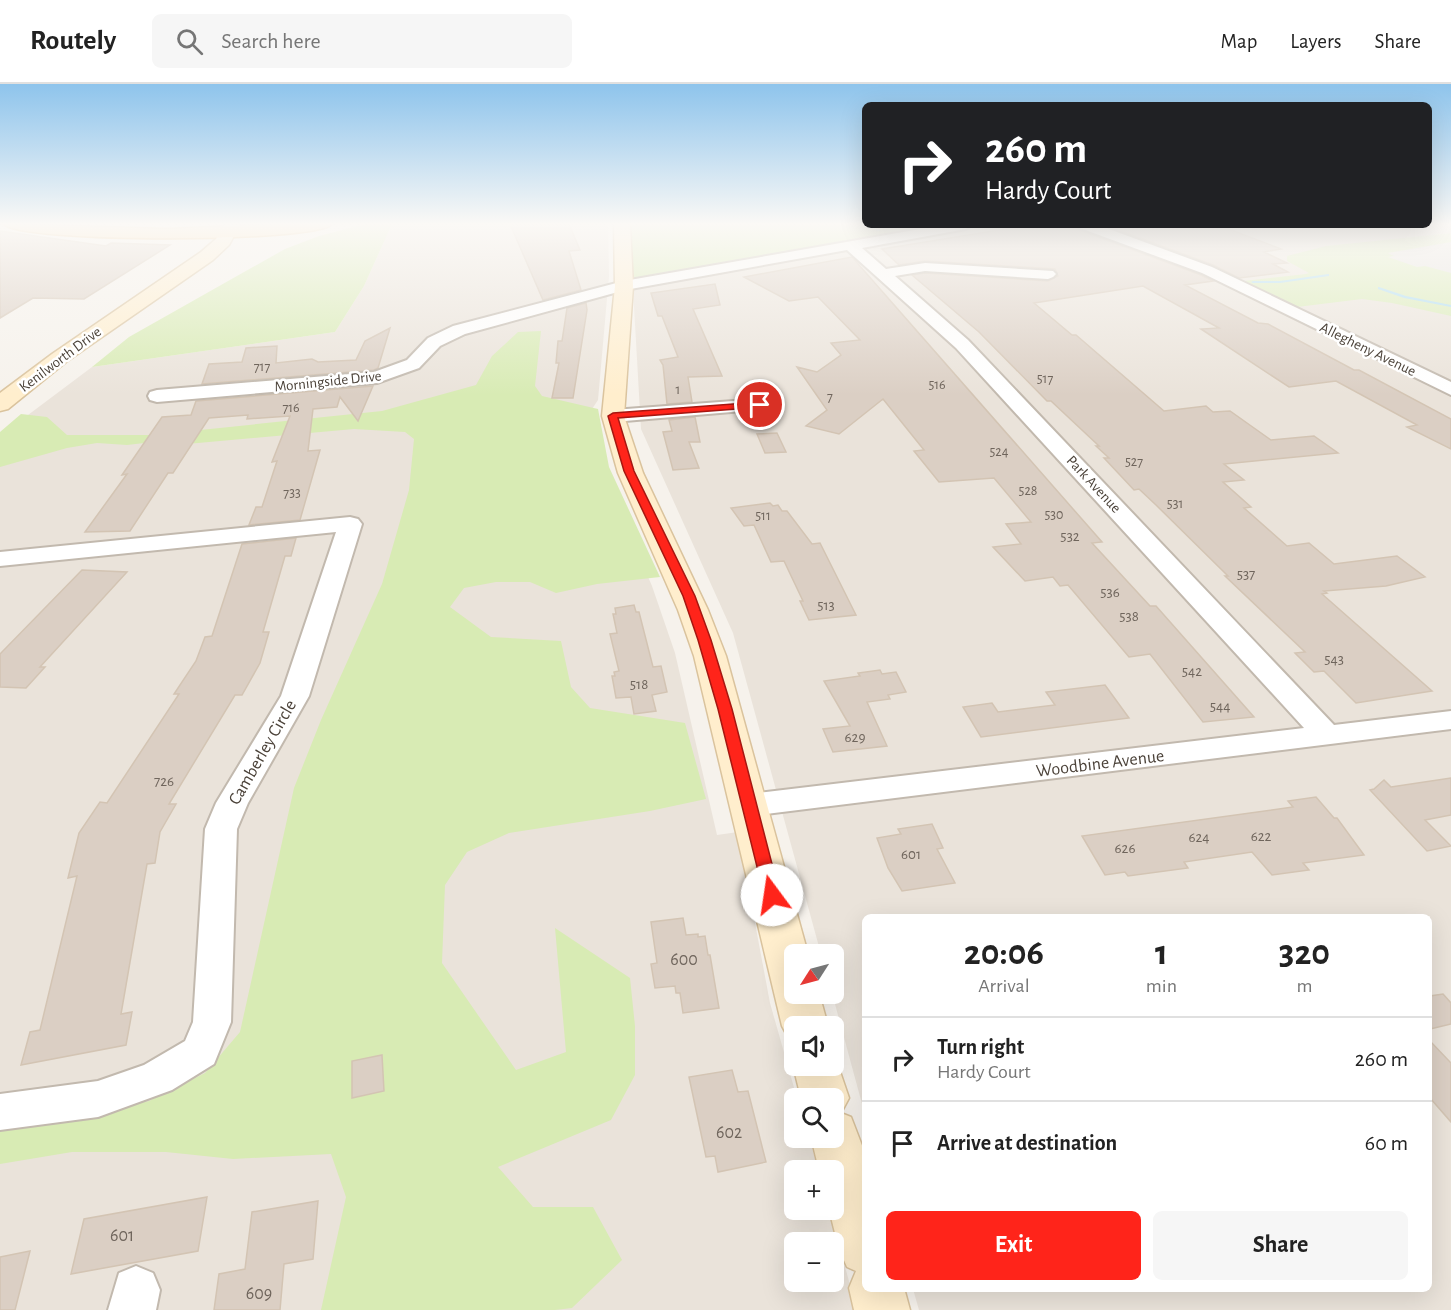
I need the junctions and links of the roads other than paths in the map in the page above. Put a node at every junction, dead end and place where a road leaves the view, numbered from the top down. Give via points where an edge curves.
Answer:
1 (170, 281) edge
2 (624, 281) edge
3 (651, 281) edge
4 (891, 281) edge
5 (1230, 281) edge
6 (624, 286) junction
7 (1451, 389) edge
8 (157, 396) dead end
9 (0, 405) edge
10 (760, 405) dead end
11 (613, 416) junction
12 (0, 559) edge
13 (1451, 720) edge
14 (1327, 735) junction
15 (749, 805) junction
16 (784, 944) edge
17 (0, 1112) edge
18 (838, 1148) edge
19 (862, 1234) edge
20 (877, 1292) edge
21 (882, 1310) edge

1 - 9 street, Kenilworth Drive via 59,358
2 - 6 street
3 - 6 street, Morningside Drive
4 - 14 street, Park Avenue via 962,345
5 - 7 street, Allegheny Avenue
6 - 8 street, Morningside Drive via 459,330 434,342 404,369 377,377
6 - 11 street
10 - 11 street
11 - 15 street via 629,471 689,596 705,640
12 - 17 street, Camberley Circle via 350,524 295,696 232,802 221,829 212,1022 200,1052 158,1078 98,1099
13 - 14 street, Woodbine Avenue
14 - 15 street, Woodbine Avenue
15 - 16 street
18 - 19 street
20 - 21 street

